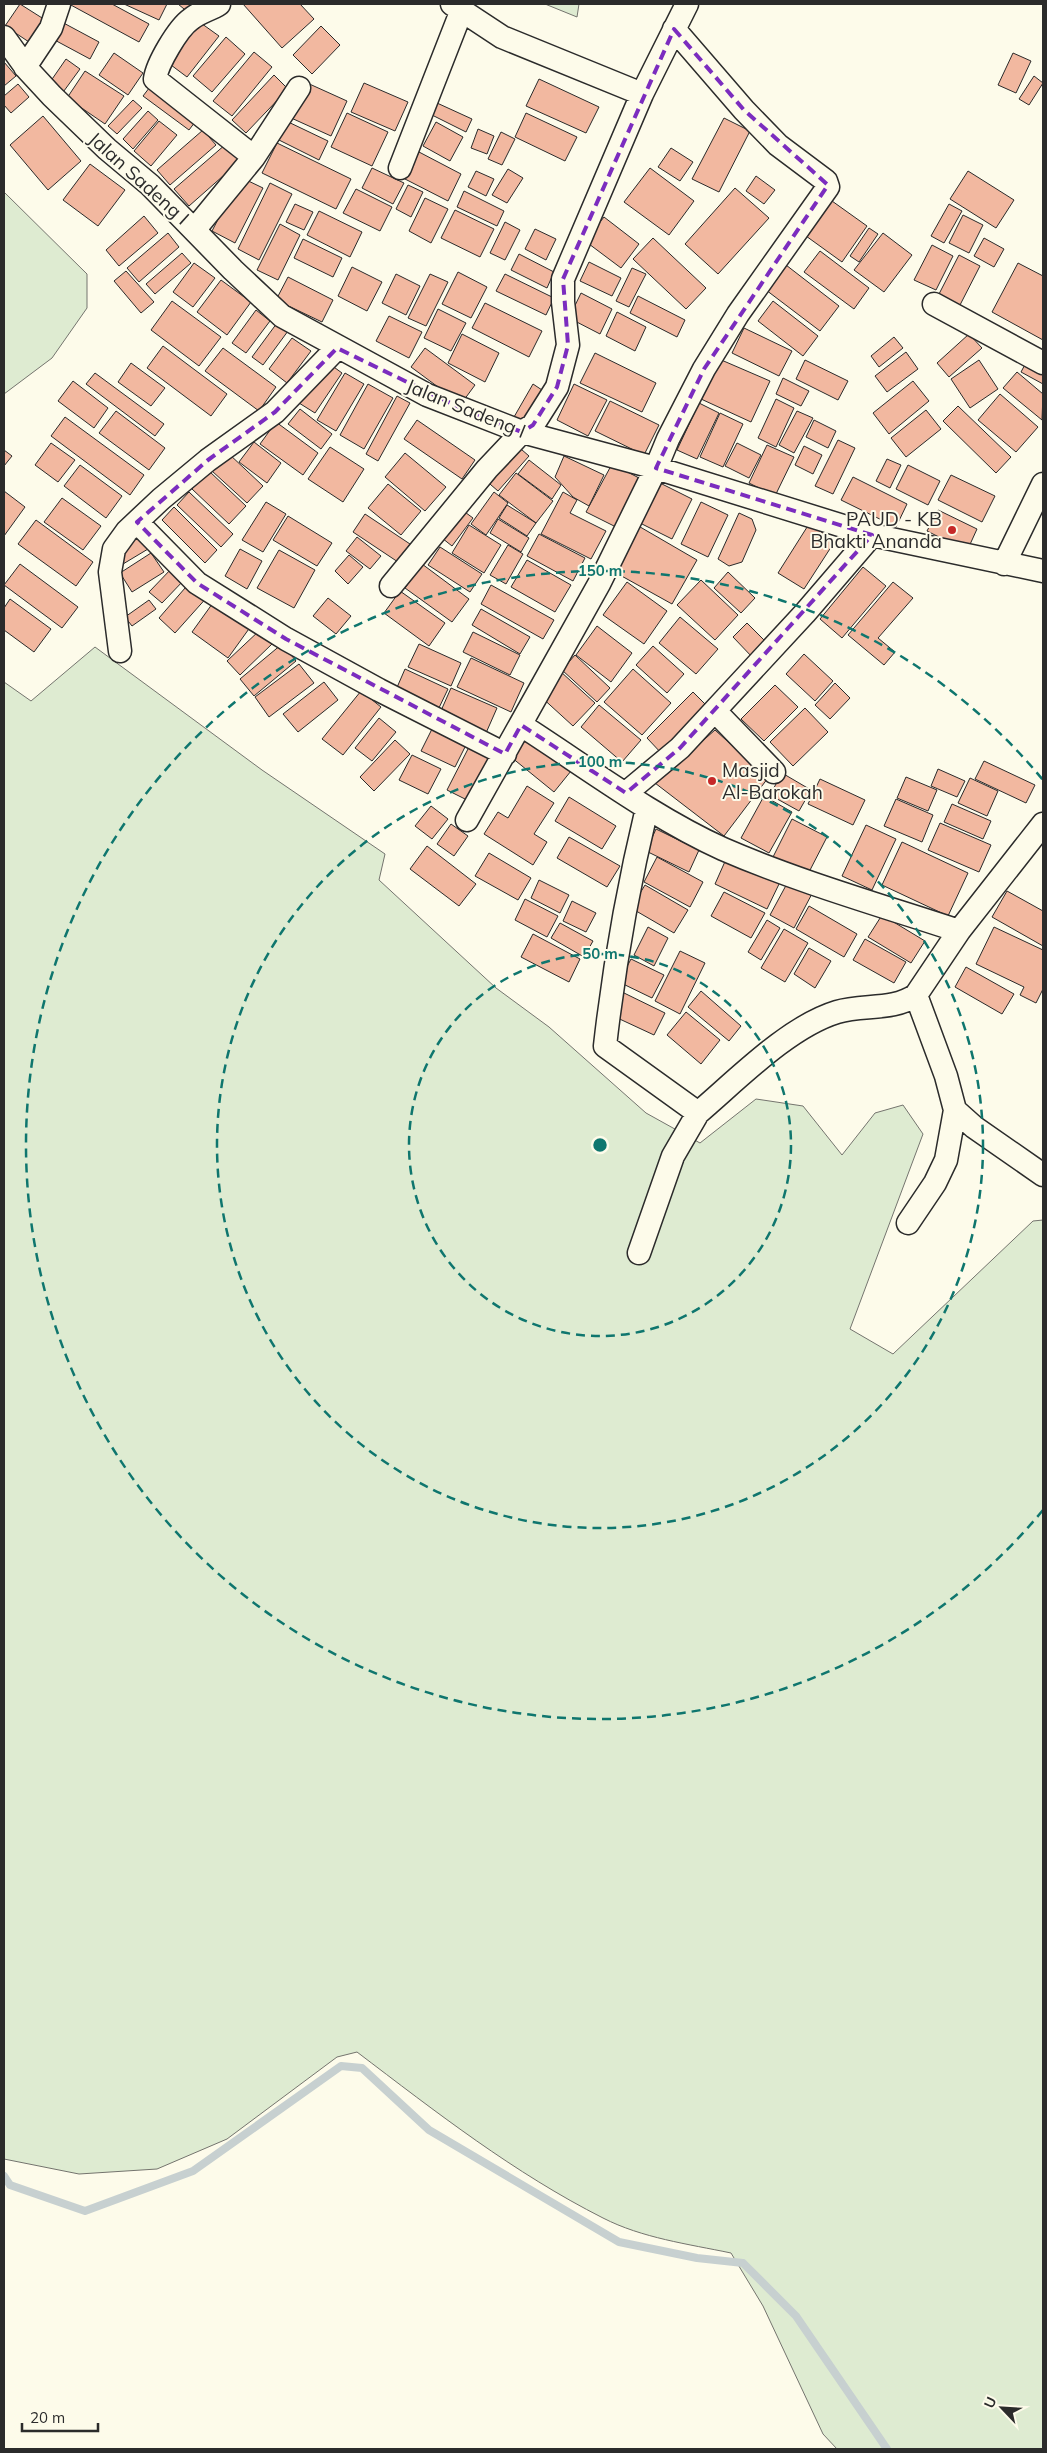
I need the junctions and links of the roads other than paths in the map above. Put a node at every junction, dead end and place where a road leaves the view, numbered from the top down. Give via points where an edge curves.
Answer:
1 (59, 4) edge
2 (219, 4) edge
3 (687, 4) edge
4 (457, 8) edge
5 (674, 29) junction
6 (4, 38) edge
7 (25, 67) junction
8 (299, 88) dead end
9 (642, 94) junction
10 (254, 157) junction
11 (400, 168) dead end
12 (195, 229) junction
13 (934, 304) dead end
14 (338, 348) junction
15 (1043, 363) edge
16 (522, 432) junction
17 (656, 468) junction
18 (1043, 484) edge
19 (137, 522) junction
20 (872, 535) junction
21 (1004, 564) junction
22 (1043, 571) edge
23 (391, 586) dead end
24 (120, 651) dead end
25 (715, 711) junction
26 (521, 725) junction
27 (505, 754) junction
28 (774, 772) dead end
29 (626, 793) junction
30 (647, 808) junction
31 (467, 820) dead end
32 (1043, 824) edge
33 (959, 931) junction
34 (916, 995) junction
35 (955, 1110) junction
36 (698, 1113) junction
37 (1043, 1175) edge
38 (908, 1222) dead end
39 (639, 1253) dead end

1 - 7 street via 51,28
2 - 10 street via 190,19 163,56 156,68 155,79
3 - 5 street
4 - 9 street via 502,37
4 - 11 street
5 - 9 street
5 - 17 street via 778,145 828,185 738,314 704,369
6 - 7 street, Jalan Sadeng I
7 - 12 street, Jalan Sadeng I via 100,142 150,184
8 - 10 street
9 - 16 street via 563,279 568,345 557,388 533,425
10 - 12 street
12 - 14 street, Jalan Sadeng I via 232,270 282,316
13 - 15 street
14 - 16 street, Jalan Sadeng I via 427,395
14 - 19 street via 275,412 208,460
16 - 17 street, Jalan Sadeng I
16 - 23 street via 452,510
17 - 20 street, Jalan Sadeng I
17 - 26 street via 600,584
18 - 21 street
19 - 24 street via 114,549 110,572
19 - 27 street via 197,583 286,639
20 - 21 street, Jalan Sadeng I
20 - 25 street
21 - 22 street, Jalan Sadeng I
25 - 28 street
25 - 29 street via 680,748
26 - 27 street
26 - 29 street
27 - 31 street
29 - 30 street
30 - 33 street via 723,849
30 - 36 street via 612,990 606,1046
32 - 33 street
33 - 34 street
34 - 35 street
34 - 36 street via 889,1006 838,1012 808,1024
35 - 37 street
35 - 38 street via 946,1160 935,1183
36 - 39 street via 673,1156

